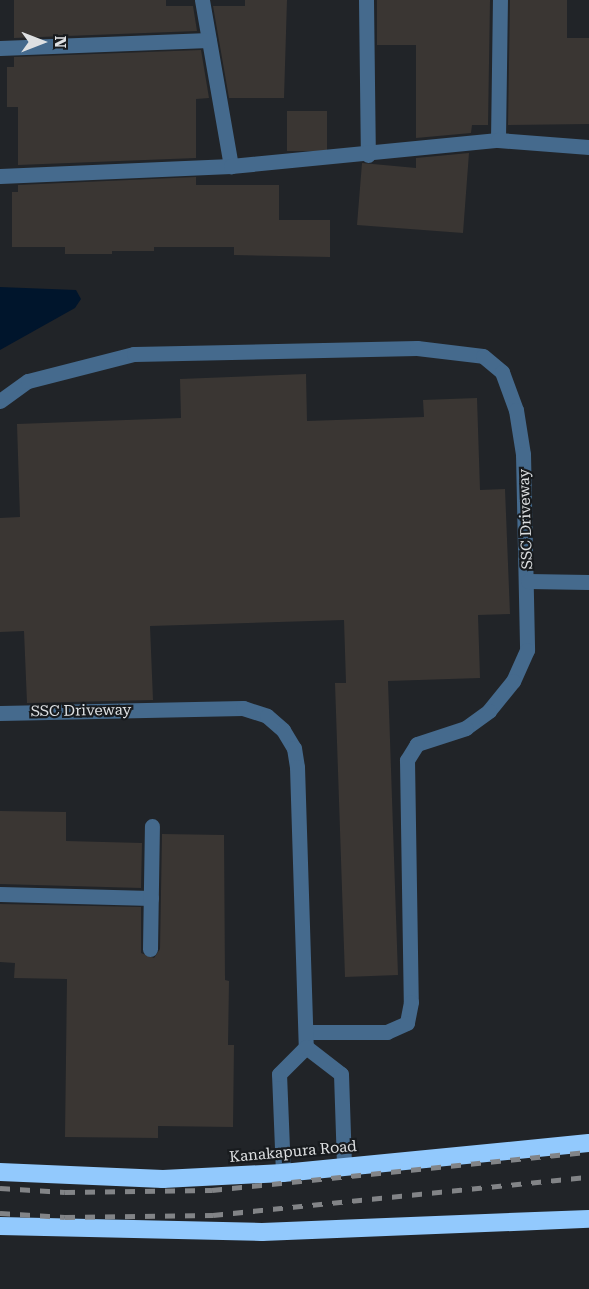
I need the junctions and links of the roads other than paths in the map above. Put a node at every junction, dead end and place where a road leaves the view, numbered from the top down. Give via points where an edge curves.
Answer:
1 (202, 0) edge
2 (366, 0) edge
3 (500, 0) edge
4 (209, 40) junction
5 (0, 48) edge
6 (498, 140) junction
7 (589, 147) edge
8 (368, 155) junction
9 (231, 166) junction
10 (0, 176) edge
11 (0, 401) edge
12 (528, 580) junction
13 (589, 582) edge
14 (0, 713) edge
15 (152, 826) dead end
16 (0, 894) edge
17 (151, 898) junction
18 (150, 949) dead end
19 (306, 1032) junction
20 (306, 1047) junction
21 (589, 1143) edge
22 (344, 1166) junction
23 (0, 1172) edge
24 (283, 1173) junction
25 (589, 1219) edge
26 (0, 1226) edge

1 - 4 street
2 - 8 street
3 - 6 street
4 - 5 street
4 - 9 street
6 - 7 street
6 - 8 street
8 - 9 street
9 - 10 street
11 - 12 street, SSC Driveway via 28,381 134,354 417,348 483,356 502,372 516,410 523,454
12 - 13 street
12 - 19 street, SSC Driveway via 527,650 513,681 474,723 417,744 407,760 411,1002 407,1023 387,1032
14 - 19 street, SSC Driveway via 243,708 267,716 283,729 294,748 297,767
15 - 17 street
16 - 17 street
17 - 18 street
19 - 20 street, SSC Driveway
20 - 22 street via 341,1074
20 - 24 street via 279,1074
21 - 22 highway, Kanakapura Road
22 - 24 highway, Kanakapura Road
23 - 24 highway, Kanakapura Road via 163,1179
25 - 26 highway via 262,1232

